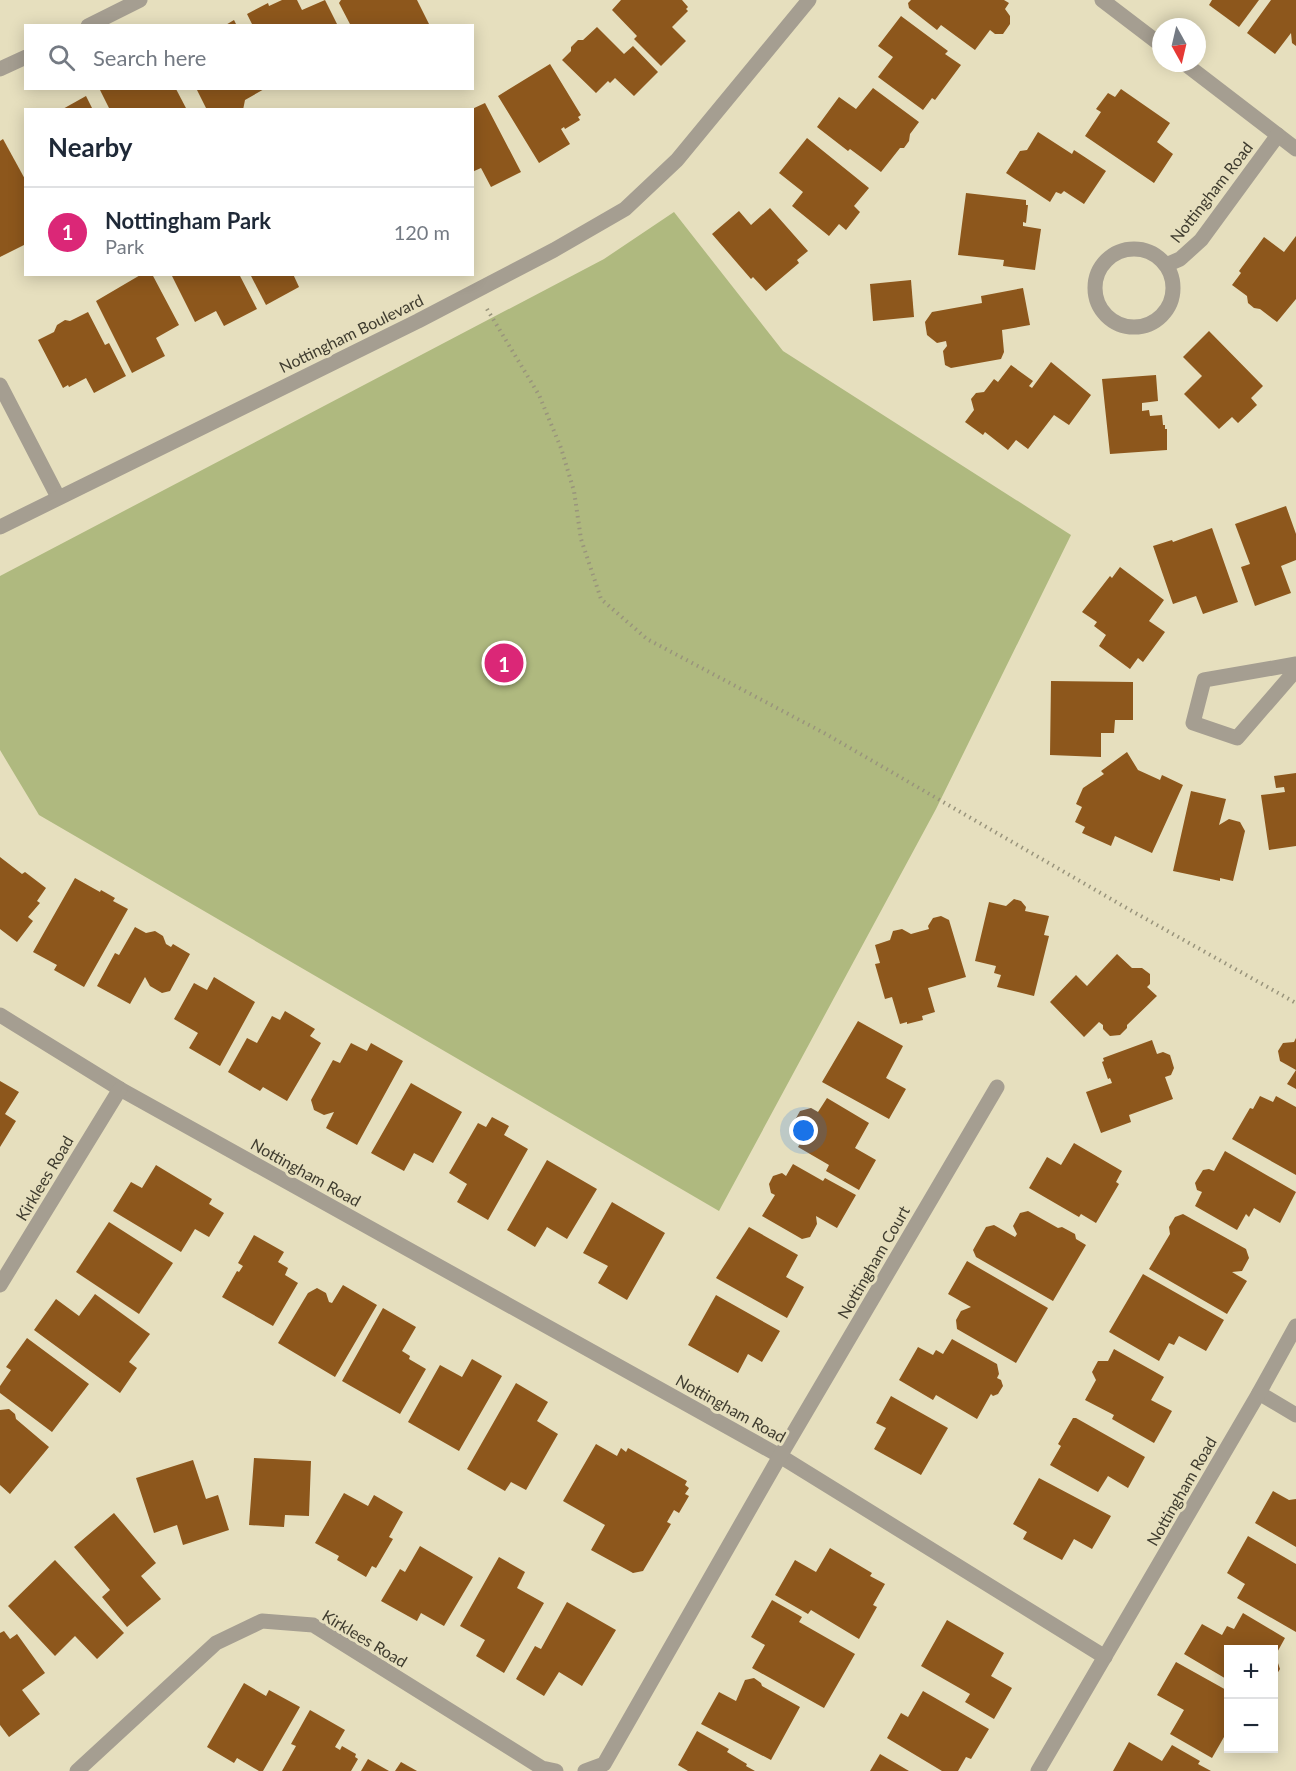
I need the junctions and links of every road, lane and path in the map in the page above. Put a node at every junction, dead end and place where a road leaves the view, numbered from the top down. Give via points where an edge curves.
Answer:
1 (140, 0) edge
2 (809, 0) edge
3 (1102, 0) edge
4 (92, 24) edge
5 (1152, 38) edge
6 (24, 58) edge
7 (0, 69) edge
8 (1196, 72) edge
9 (1278, 135) junction
10 (1296, 149) edge
11 (1166, 265) junction
12 (476, 291) junction
13 (0, 385) edge
14 (58, 497) junction
15 (0, 527) edge
16 (1296, 664) edge
17 (1296, 669) edge
18 (1296, 1003) edge
19 (0, 1015) edge
20 (997, 1087) dead end
21 (120, 1089) junction
22 (0, 1285) edge
23 (1296, 1326) edge
24 (1259, 1393) junction
25 (1296, 1415) edge
26 (780, 1456) junction
27 (1105, 1657) junction
28 (77, 1771) edge
29 (556, 1771) edge
30 (585, 1771) edge
31 (1038, 1771) edge

1 - 4 street
2 - 12 street, Nottingham Boulevard via 677,160 625,209
3 - 5 street
6 - 7 street
8 - 9 street, Nottingham Road
9 - 10 street, Nottingham Road
9 - 11 street, Nottingham Road via 1200,240 1180,259
11 - 11 street, Nottingham Road via 1173,281 1173,295 1159,319 1139,327 1126,327 1103,313 1095,287 1097,274 1109,258 1121,251 1143,250
12 - 14 street, Nottingham Boulevard
12 - 18 path via 539,395 561,448 574,491 581,539 601,599 639,633 824,733
13 - 14 street
14 - 15 street, Nottingham Boulevard
16 - 17 street via 1204,680 1193,723 1237,738
19 - 21 street, Nottingham Road
20 - 26 street, Nottingham Court
21 - 22 street, Kirklees Road
21 - 26 street, Nottingham Road
23 - 24 street, Nottingham Road
24 - 25 street
24 - 27 street, Nottingham Road
26 - 27 street, Nottingham Road
26 - 30 street via 604,1764
27 - 31 street
28 - 29 street, Kirklees Road via 216,1642 262,1621 313,1625 542,1768

